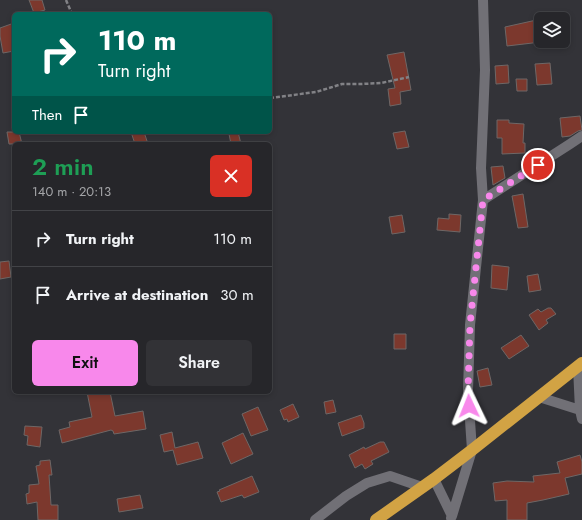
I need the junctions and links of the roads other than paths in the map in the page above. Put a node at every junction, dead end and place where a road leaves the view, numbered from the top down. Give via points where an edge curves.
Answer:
1 (483, 0) edge
2 (582, 136) edge
3 (483, 200) junction
4 (580, 365) edge
5 (539, 397) junction
6 (581, 414) edge
7 (472, 450) junction
8 (434, 479) junction
9 (422, 487) junction
10 (451, 518) edge
11 (315, 520) edge
12 (376, 520) edge

1 - 3 street via 485,70 480,168
2 - 3 street
3 - 7 street via 470,325 468,391
4 - 5 highway
4 - 6 street
5 - 6 street
5 - 7 highway
7 - 8 highway
7 - 10 street
8 - 9 highway
8 - 10 street
9 - 11 street via 390,476 367,483
9 - 12 highway

